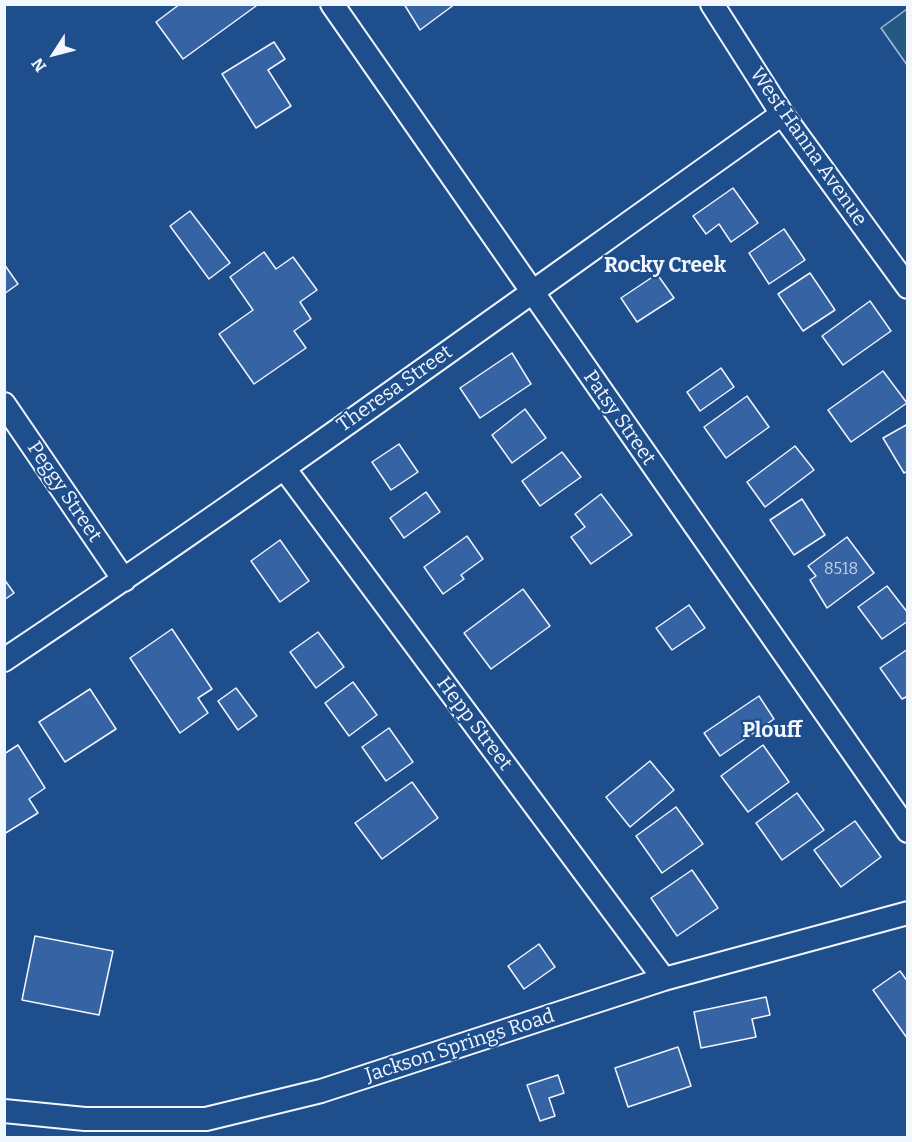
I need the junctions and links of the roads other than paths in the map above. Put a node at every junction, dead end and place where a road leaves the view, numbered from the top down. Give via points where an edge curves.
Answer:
1 (332, 4) edge
2 (712, 4) edge
3 (782, 114) junction
4 (908, 287) edge
5 (531, 292) junction
6 (4, 404) edge
7 (284, 468) junction
8 (124, 580) junction
9 (4, 660) edge
10 (908, 831) edge
11 (908, 913) edge
12 (664, 979) junction
13 (4, 1112) edge

1 - 5 street, Patsy Street
2 - 3 street, West Hanna Avenue
3 - 4 street, West Hanna Avenue
3 - 5 street, Theresa Street
5 - 7 street, Theresa Street
5 - 10 street, Patsy Street
6 - 8 street, Peggy Street
7 - 8 street, Theresa Street
7 - 12 street, Hepp Street
8 - 9 street, Theresa Street
11 - 12 street, Jackson Springs Road
12 - 13 street, Jackson Springs Road via 321,1091 206,1119 85,1119

